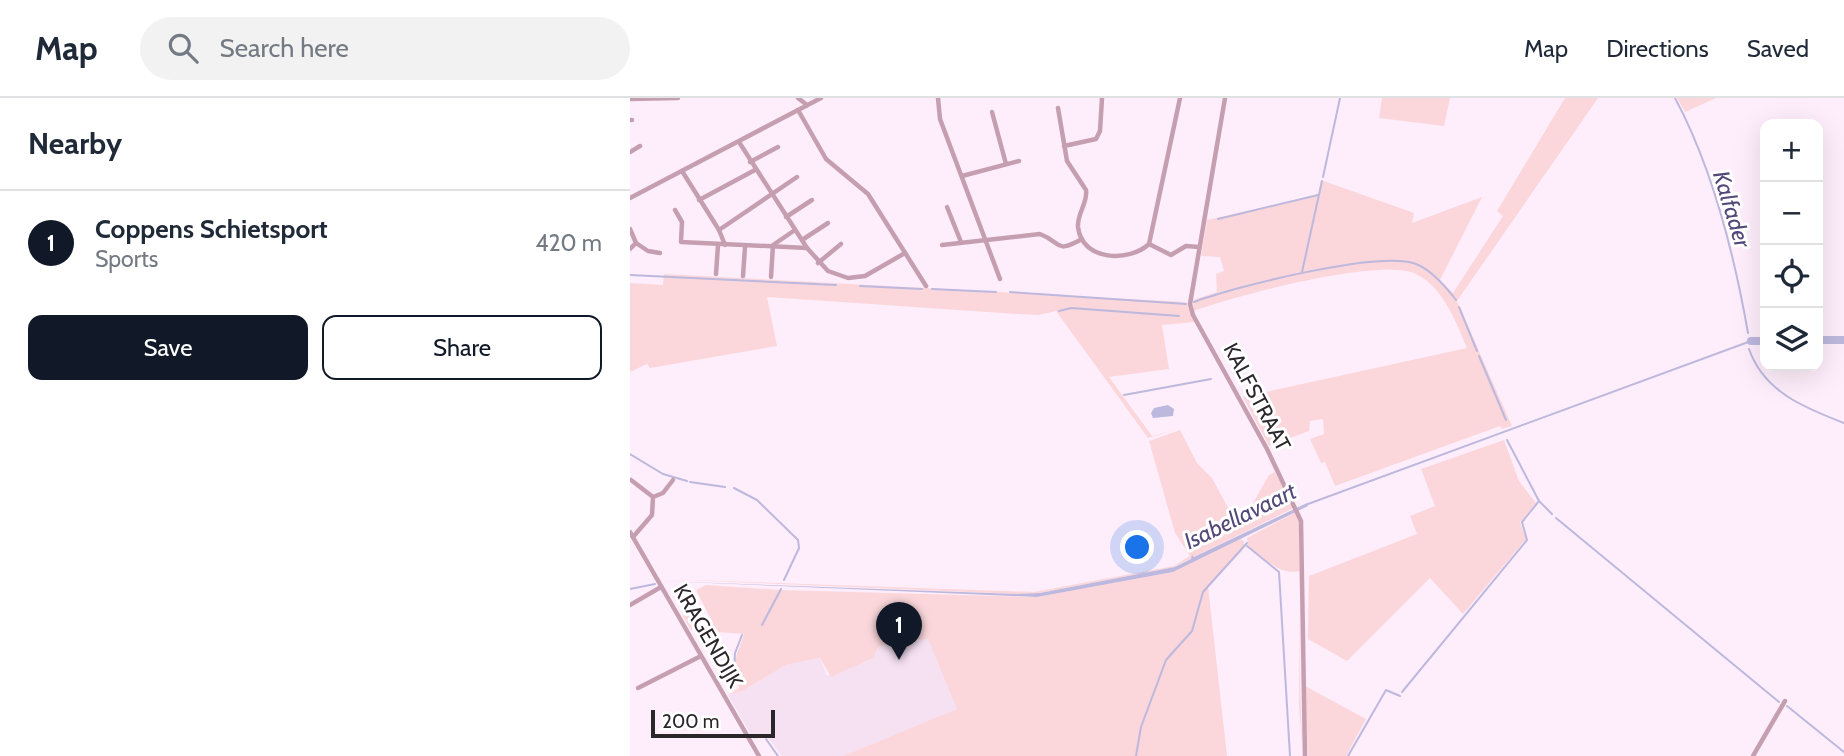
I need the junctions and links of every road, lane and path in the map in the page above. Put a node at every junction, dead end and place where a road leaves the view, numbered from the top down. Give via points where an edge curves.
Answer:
1 (678, 98) edge
2 (797, 98) edge
3 (821, 98) edge
4 (938, 98) edge
5 (1102, 98) edge
6 (1180, 98) edge
7 (1225, 98) edge
8 (630, 99) edge
9 (807, 105) junction
10 (1058, 108) dead end
11 (798, 110) junction
12 (992, 112) dead end
13 (739, 142) junction
14 (640, 146) dead end
15 (1064, 146) junction
16 (778, 147) dead end
17 (630, 152) edge
18 (1019, 161) dead end
19 (750, 162) junction
20 (1006, 164) junction
21 (682, 170) junction
22 (755, 170) junction
23 (962, 176) junction
24 (797, 177) dead end
25 (771, 195) junction
26 (630, 198) edge
27 (699, 200) junction
28 (812, 200) dead end
29 (947, 208) dead end
30 (675, 210) dead end
31 (786, 217) junction
32 (828, 223) dead end
33 (630, 229) edge
34 (719, 230) junction
35 (795, 230) junction
36 (985, 239) junction
37 (1082, 239) junction
38 (802, 240) junction
39 (961, 242) junction
40 (636, 243) junction
41 (841, 244) dead end
42 (1149, 244) junction
43 (722, 245) junction
44 (942, 245) dead end
45 (745, 247) junction
46 (1199, 247) junction
47 (772, 248) junction
48 (807, 248) junction
49 (630, 249) edge
50 (660, 253) dead end
51 (905, 253) junction
52 (818, 263) junction
53 (716, 274) dead end
54 (743, 276) dead end
55 (771, 277) dead end
56 (1000, 279) dead end
57 (926, 286) dead end
58 (631, 480) edge
59 (673, 480) dead end
60 (653, 497) junction
61 (631, 535) edge
62 (661, 587) junction
63 (630, 605) edge
64 (701, 656) junction
65 (638, 688) dead end
66 (1785, 701) dead end
67 (759, 756) edge
68 (1305, 756) edge
69 (1753, 756) edge

1 - 8 street
2 - 9 street
3 - 9 street
4 - 23 street via 940,119
5 - 15 street via 1096,139
6 - 42 street
7 - 46 street, KALFSTRAAT
9 - 11 street
10 - 15 street
11 - 13 street
11 - 51 street via 826,159 868,194
12 - 20 street
13 - 19 street
13 - 21 street
14 - 17 street
15 - 37 street via 1087,194 1079,216
16 - 19 street
18 - 20 street
19 - 22 street
20 - 23 street
21 - 26 street
21 - 27 street
22 - 25 street
22 - 27 street
23 - 36 street
24 - 25 street
25 - 31 street
25 - 34 street
27 - 34 street
28 - 31 street
29 - 39 street
30 - 43 street via 682,222 681,242
31 - 35 street
32 - 38 street
33 - 40 street
34 - 43 street
35 - 38 street
35 - 47 street
36 - 37 street via 1040,234 1058,247 1066,247
36 - 39 street
36 - 56 street
37 - 42 street via 1100,254 1123,257
38 - 48 street
39 - 44 street
40 - 49 street
40 - 50 street
41 - 52 street
42 - 46 street via 1171,255 1186,247
43 - 45 street
43 - 53 street
45 - 47 street
45 - 54 street
46 - 68 street, KALFSTRAAT via 1190,299 1192,315 1299,512
47 - 48 street
47 - 55 street
48 - 52 street
51 - 52 street via 856,278 834,274
51 - 57 street
58 - 60 street
59 - 60 street
60 - 61 street via 652,515
61 - 62 street, KRAGENDIJK
62 - 63 street
62 - 64 street, KRAGENDIJK
64 - 65 street
64 - 67 street, KRAGENDIJK
66 - 69 street

